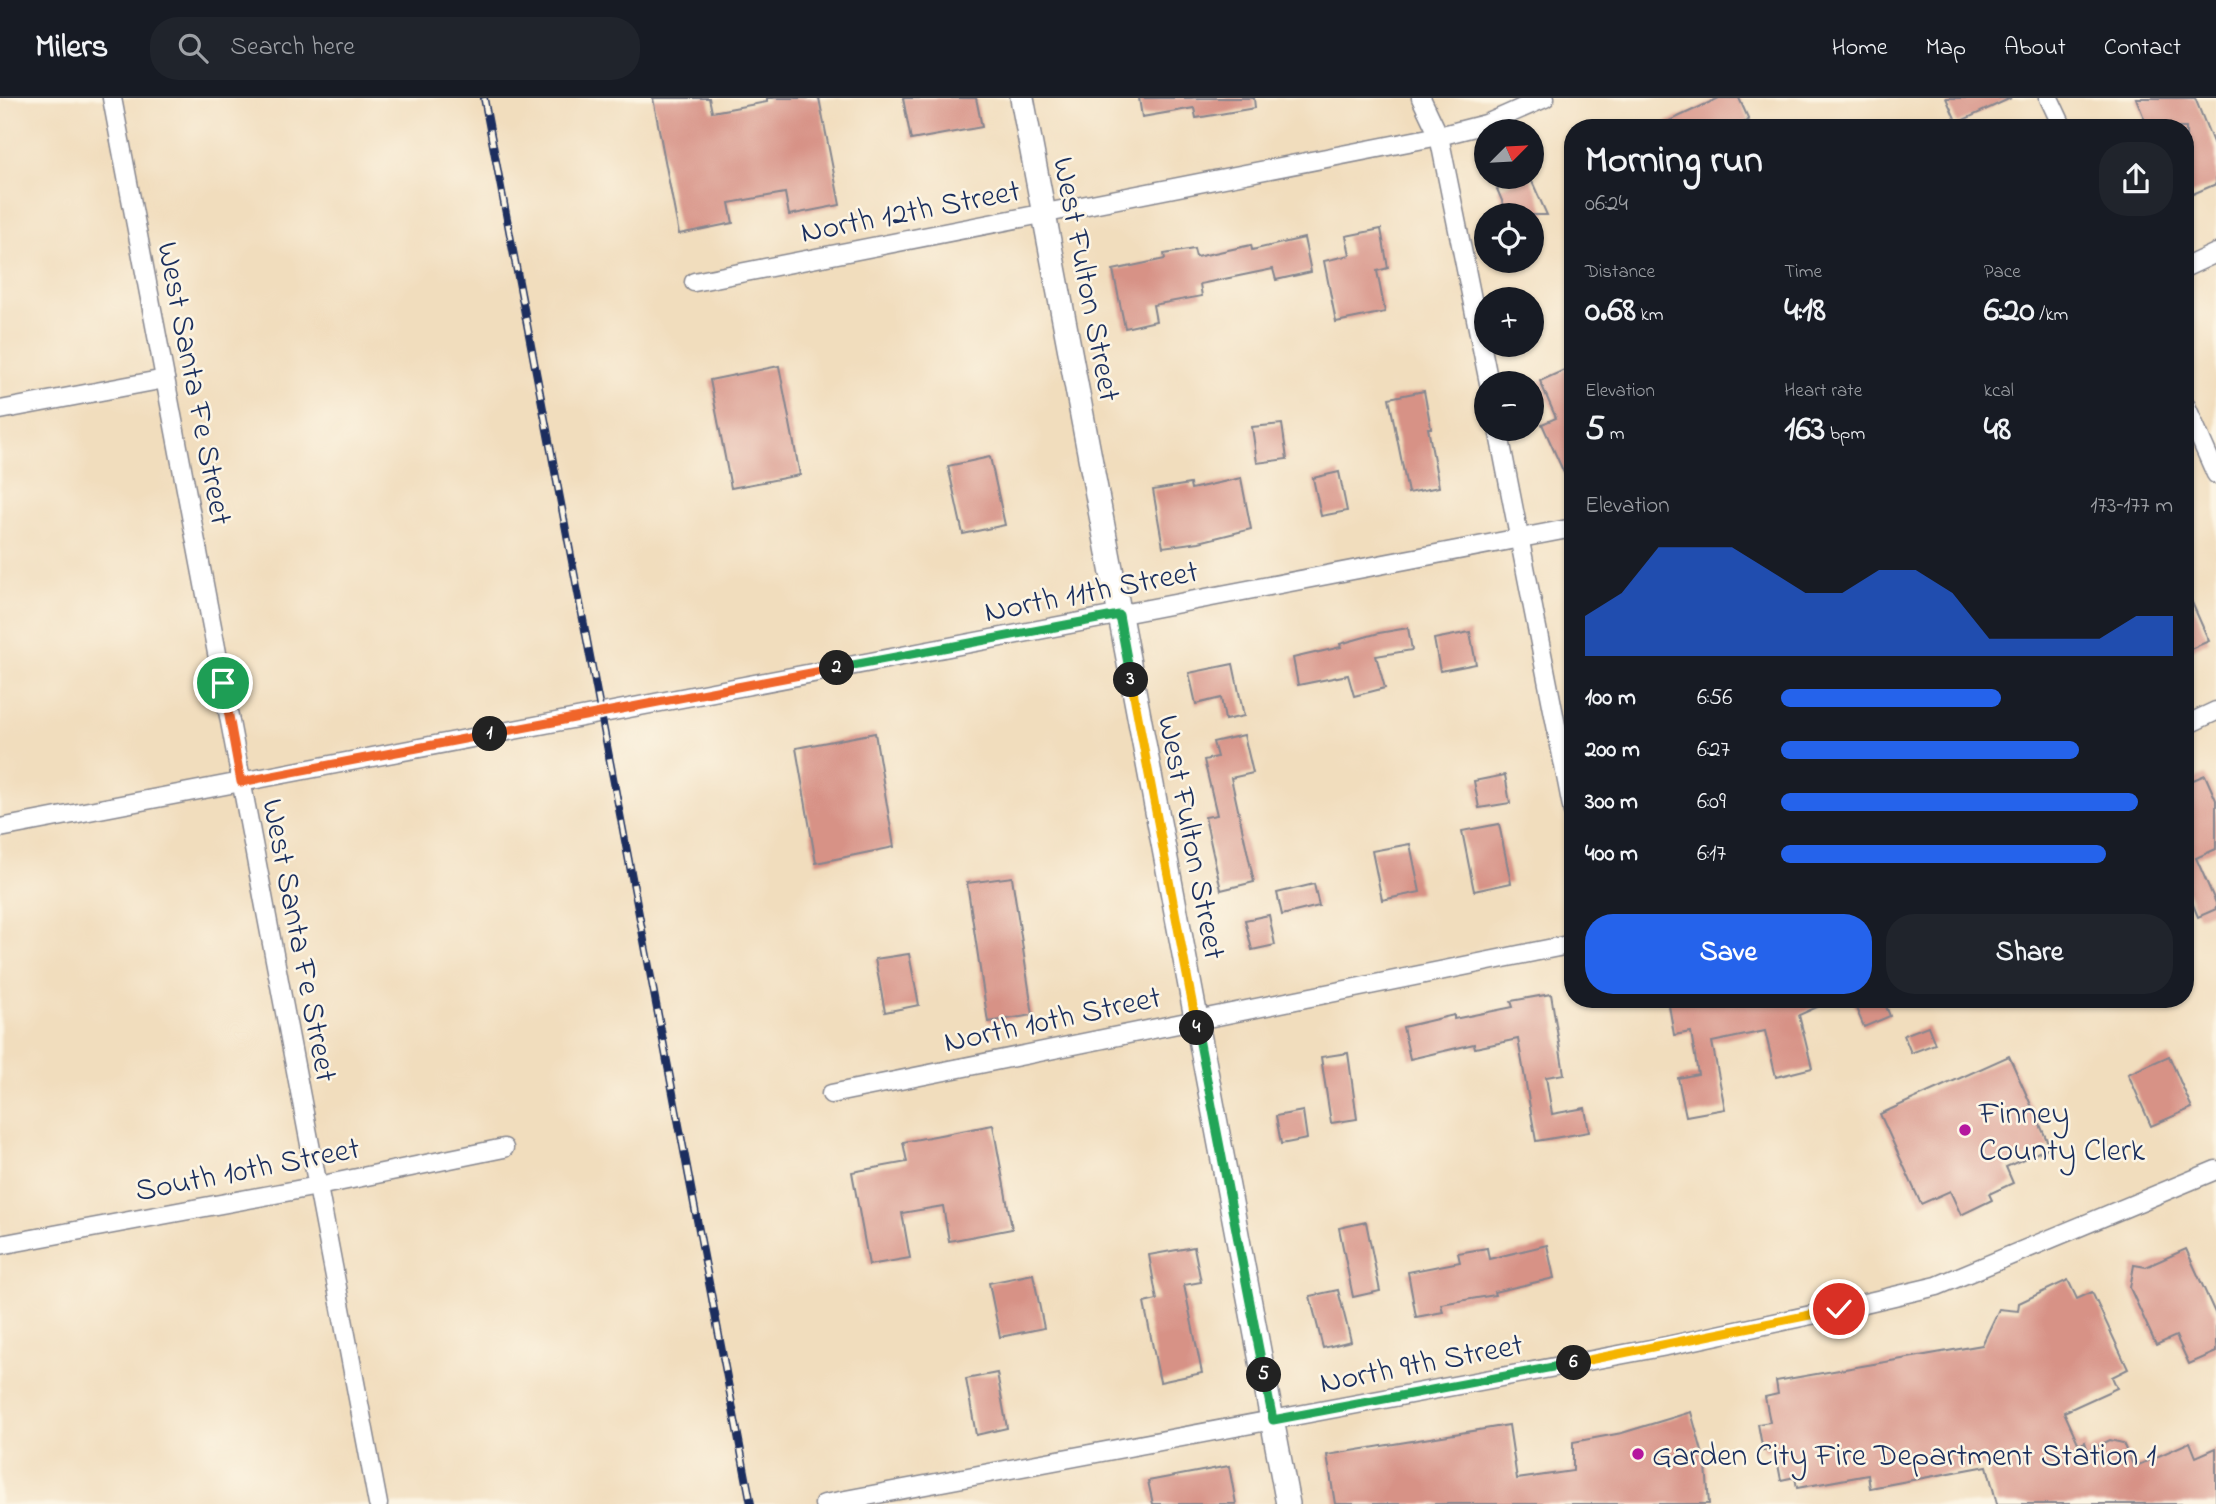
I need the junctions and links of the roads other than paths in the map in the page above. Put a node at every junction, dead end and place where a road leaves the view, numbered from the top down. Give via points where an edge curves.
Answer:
1 (112, 98) edge
2 (1022, 98) edge
3 (1421, 98) edge
4 (1545, 98) edge
5 (2049, 98) edge
6 (2059, 119) edge
7 (1439, 136) junction
8 (1044, 214) junction
9 (2216, 253) edge
10 (2194, 263) edge
11 (694, 282) dead end
12 (1487, 371) edge
13 (165, 379) junction
14 (0, 410) edge
15 (2194, 424) edge
16 (1501, 441) edge
17 (2216, 474) edge
18 (1564, 530) edge
19 (1521, 539) junction
20 (1119, 615) junction
21 (2216, 711) edge
22 (2194, 721) edge
23 (1564, 765) edge
24 (241, 782) junction
25 (0, 828) edge
26 (1564, 946) edge
27 (1195, 1019) junction
28 (831, 1094) dead end
29 (504, 1148) dead end
30 (2214, 1177) edge
31 (318, 1186) junction
32 (0, 1245) edge
33 (1273, 1420) junction
34 (378, 1504) edge
35 (824, 1504) edge
36 (1288, 1504) edge

1 - 13 street, West Santa Fe Street
2 - 8 street, West Fulton Street
3 - 7 street
4 - 7 street, North 12th Street via 1486,124
5 - 6 street
7 - 8 street, North 12th Street
7 - 12 street
8 - 11 street, North 12th Street
8 - 20 street, West Fulton Street
9 - 10 street
13 - 14 street
13 - 24 street, West Santa Fe Street
15 - 17 street
16 - 19 street
18 - 19 street, North 11th Street
19 - 20 street, North 11th Street
19 - 23 street
20 - 24 street, North 11th Street
20 - 27 street, West Fulton Street
21 - 22 street
24 - 25 street, North 11th Street
24 - 31 street, West Santa Fe Street
26 - 27 street, North 10th Street
27 - 28 street, North 10th Street
27 - 33 street, West Fulton Street
29 - 31 street, South 10th Street
30 - 33 street, North 9th Street via 1937,1286 1667,1346
31 - 32 street, South 10th Street
31 - 34 street, West Santa Fe Street
33 - 35 street, North 9th Street
33 - 36 street, West Fulton Street

